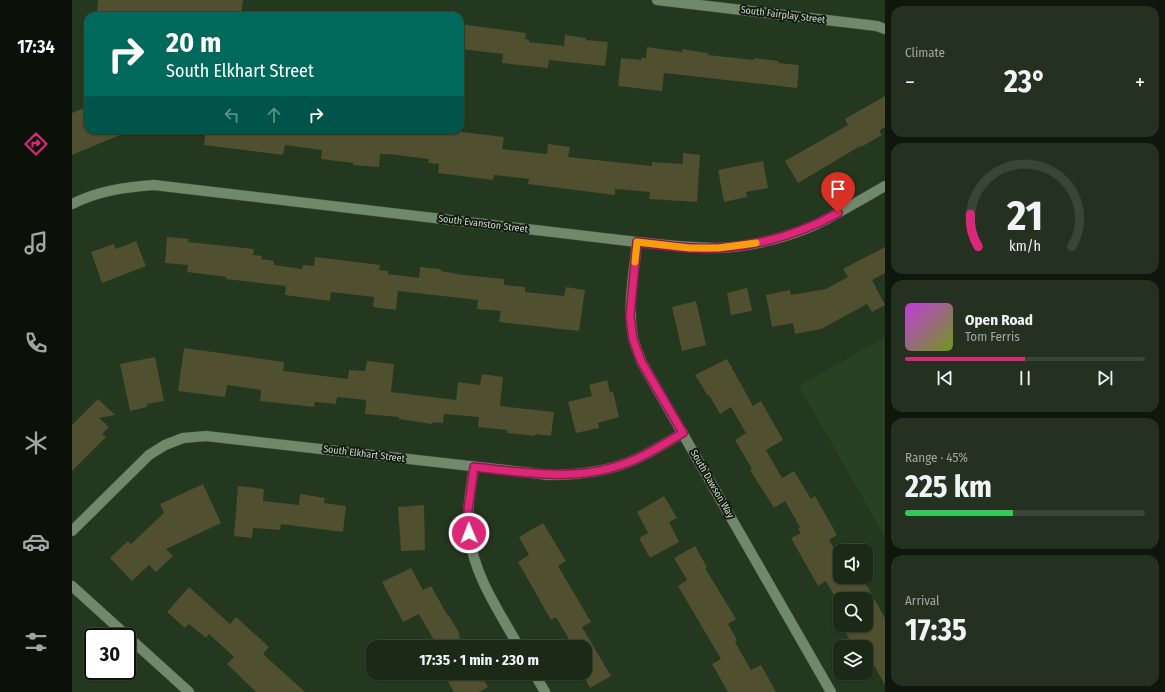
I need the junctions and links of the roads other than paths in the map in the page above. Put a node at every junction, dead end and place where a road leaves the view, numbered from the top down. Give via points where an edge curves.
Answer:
1 (657, 0) edge
2 (885, 29) edge
3 (885, 186) edge
4 (72, 204) edge
5 (637, 242) junction
6 (683, 433) junction
7 (474, 467) junction
8 (72, 531) edge
9 (72, 586) edge
10 (515, 640) edge
11 (538, 680) edge
12 (189, 692) edge
13 (545, 692) edge
14 (831, 692) edge

1 - 2 street, South Fairplay Street
3 - 5 street, South Evanston Street via 826,220 759,243 718,248 690,248
4 - 5 street, South Evanston Street via 125,187 160,186
5 - 6 street, South Dawson Way via 630,304 633,339 641,361
6 - 7 street, South Elkhart Street via 634,460 607,470 578,475 549,475
6 - 14 street, South Dawson Way
7 - 8 street, South Elkhart Street via 206,436 183,438 149,455
7 - 10 street via 468,510 473,555 483,584
9 - 12 street
11 - 13 street

